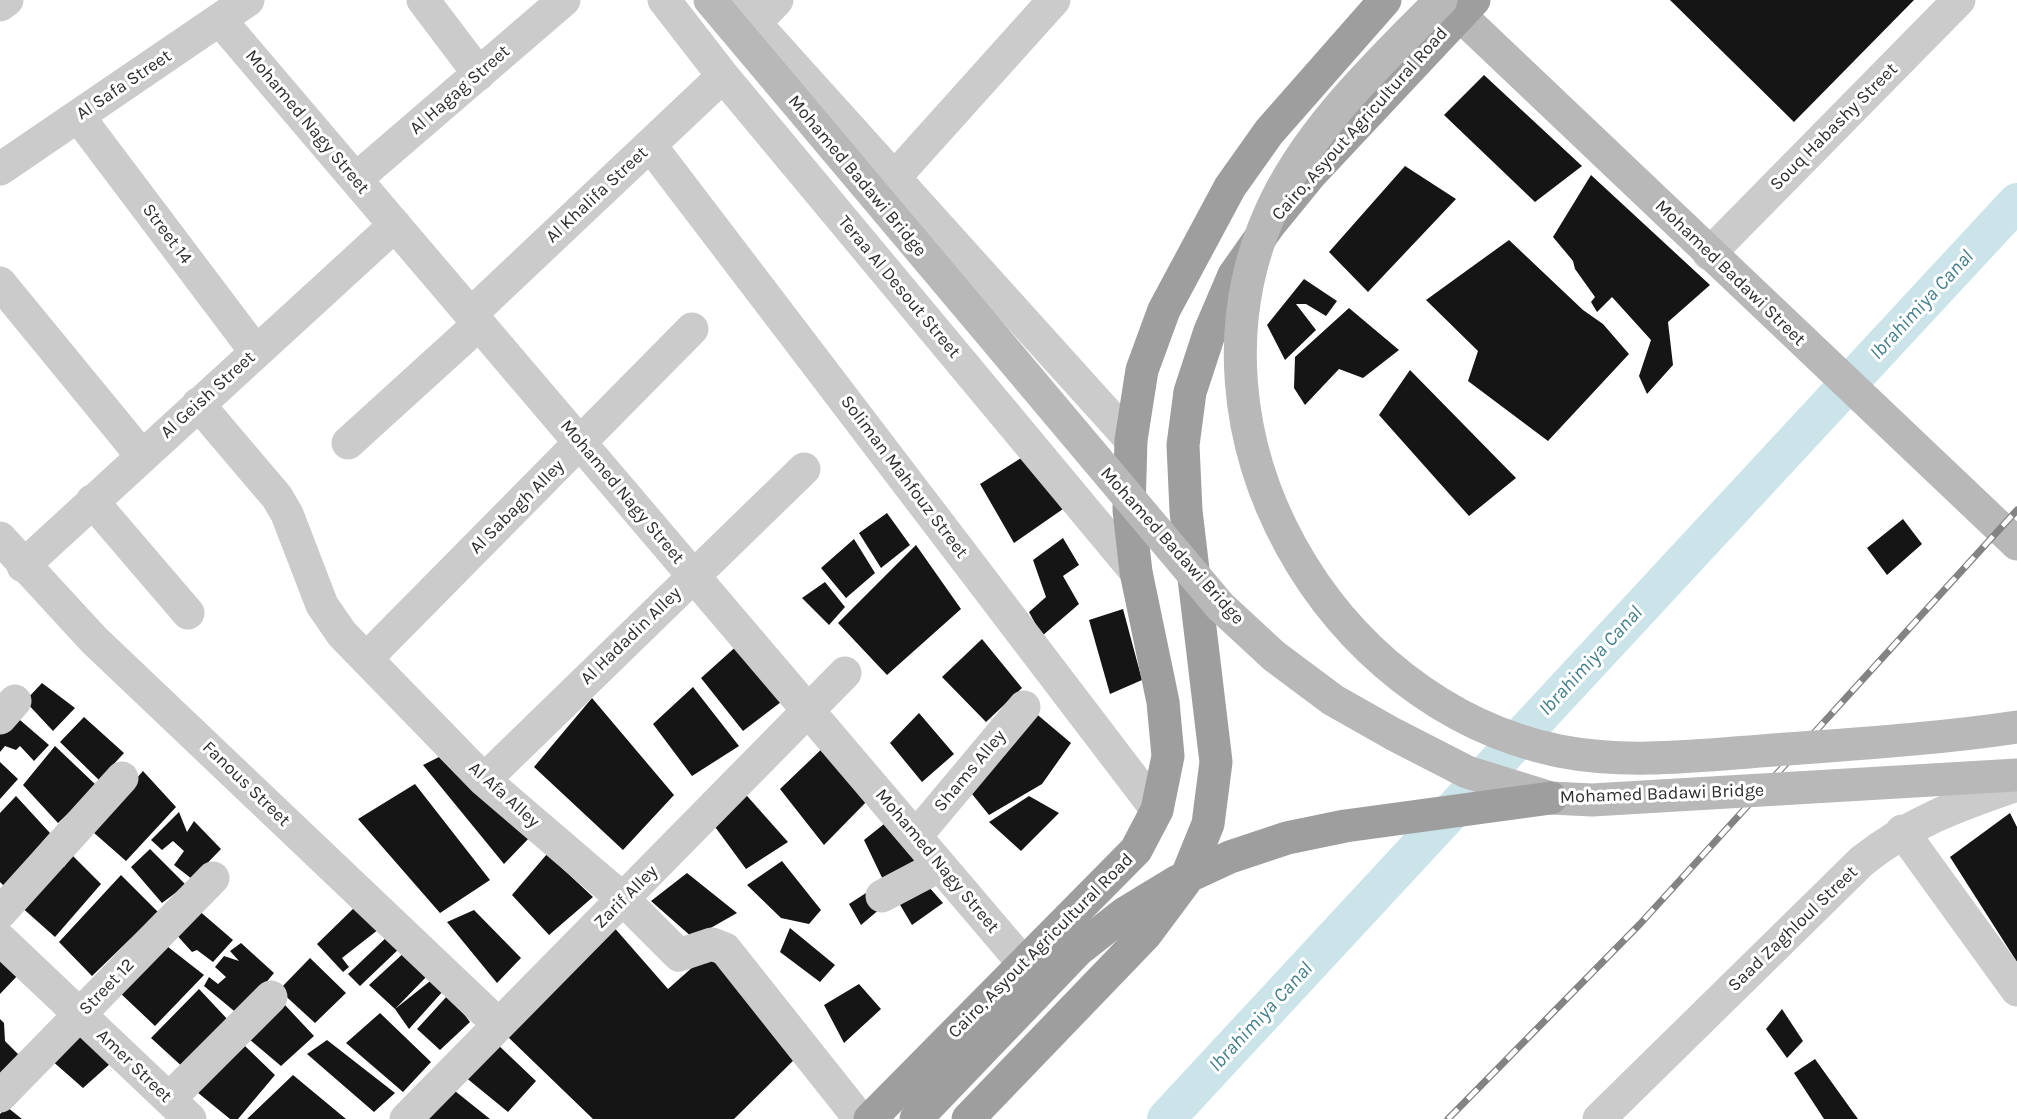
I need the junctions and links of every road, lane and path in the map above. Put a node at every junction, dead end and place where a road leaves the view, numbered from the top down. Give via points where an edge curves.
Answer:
1 (7, 0) edge
2 (248, 0) edge
3 (423, 0) edge
4 (564, 0) edge
5 (664, 0) edge
6 (710, 0) edge
7 (1054, 0) edge
8 (1385, 0) edge
9 (1959, 0) edge
10 (1455, 4) edge
11 (0, 5) edge
12 (755, 8) edge
13 (220, 20) junction
14 (479, 74) junction
15 (723, 75) junction
16 (78, 116) junction
17 (650, 145) junction
18 (0, 169) edge
19 (894, 177) junction
20 (356, 179) junction
21 (395, 225) junction
22 (1196, 247) junction
23 (1709, 254) junction
24 (1234, 275) junction
25 (0, 283) edge
26 (475, 319) junction
27 (692, 329) dead end
28 (256, 352) junction
29 (198, 404) junction
30 (1131, 440) junction
31 (348, 443) dead end
32 (580, 443) junction
33 (142, 456) junction
34 (804, 469) dead end
35 (92, 501) junction
36 (0, 538) edge
37 (2017, 544) edge
38 (23, 566) junction
39 (1136, 572) junction
40 (693, 575) junction
41 (188, 613) dead end
42 (366, 659) junction
43 (845, 673) dead end
44 (1024, 707) dead end
45 (807, 709) junction
46 (2017, 727) edge
47 (2017, 775) edge
48 (122, 778) dead end
49 (484, 780) junction
50 (2017, 785) edge
51 (1551, 798) junction
52 (1157, 810) junction
53 (1902, 831) junction
54 (916, 836) junction
55 (939, 866) junction
56 (213, 878) dead end
57 (882, 896) dead end
58 (624, 900) junction
59 (0, 913) edge
60 (0, 939) edge
61 (1024, 964) junction
62 (2017, 990) edge
63 (271, 998) dead end
64 (80, 1015) junction
65 (498, 1024) junction
66 (0, 1096) edge
67 (175, 1111) edge
68 (406, 1119) edge
69 (860, 1119) edge
70 (870, 1119) edge
71 (916, 1119) edge
72 (968, 1119) edge
73 (1599, 1119) edge

1 - 11 street
2 - 13 street, Al Safa Street
3 - 14 street
4 - 14 street, Al Hagag Street
5 - 15 street, Teraa Al Desout Street
6 - 51 main road, Mohamed Badawi Bridge, bridge via 1220,606 1274,656 1332,700 1467,772
7 - 19 street
8 - 22 highway, Cairo, Asyout Agricultural Road via 1269,132 1230,187
9 - 23 street, Souq Habashy Street
10 - 23 main road, Mohamed Badawi Street
10 - 24 highway, Cairo, Asyout Agricultural Road via 1270,224
10 - 46 main road, bridge via 1379,63 1299,158 1270,212 1256,253 1243,319 1240,376 1249,440 1275,514 1308,577 1346,627 1391,670 1442,706 1499,733 1559,751 1621,759 1683,757 1955,736
12 - 19 street
13 - 16 street, Al Safa Street
13 - 20 street, Mohamed Nagy Street
14 - 20 street, Al Hagag Street
15 - 17 street, Al Khalifa Street
15 - 39 street, Teraa Al Desout Street
16 - 18 street, Al Safa Street
16 - 28 street, Street 14
17 - 26 street, Al Khalifa Street
17 - 52 street, Soliman Mahfouz Street
19 - 30 street
20 - 21 street, Mohamed Nagy Street
21 - 26 street, Mohamed Nagy Street
21 - 28 street, Al Geish Street
22 - 24 highway
22 - 30 highway, Cairo, Asyout Agricultural Road via 1164,310 1143,370
23 - 37 main road, Mohamed Badawi Street
24 - 72 highway, Cairo, Asyout Agricultural Road via 1190,392 1183,445 1186,511 1216,762 1208,824 1184,883 1146,934
25 - 33 street
26 - 31 street, Al Khalifa Street
26 - 32 street, Mohamed Nagy Street
27 - 32 street, Al Sabagh Alley
28 - 29 street, Al Geish Street
29 - 33 street, Al Geish Street
29 - 42 street, Al Afa Alley via 277,497 322,605
30 - 39 highway, Cairo, Asyout Agricultural Road via 1129,510
32 - 40 street, Mohamed Nagy Street
32 - 42 street, Al Sabagh Alley
33 - 35 street, Al Geish Street
34 - 40 street, Al Hadadin Alley
35 - 38 street, Al Geish Street
35 - 41 street
36 - 38 street, Fanous Street
38 - 65 street, Fanous Street via 94,640
39 - 52 highway, Cairo, Asyout Agricultural Road via 1163,702 1168,756
40 - 45 street, Mohamed Nagy Street
40 - 49 street, Al Hadadin Alley
42 - 49 street, Al Afa Alley
43 - 45 street, Zarif Alley
44 - 54 street, Shams Alley
45 - 54 street, Mohamed Nagy Street
45 - 58 street, Zarif Alley
47 - 51 main road, Mohamed Badawi Bridge, bridge via 1592,800
48 - 59 street
49 - 58 street, Al Afa Alley
50 - 53 street, Saad Zaghloul Street via 1957,805
51 - 71 highway, bridge via 1345,826 1287,838 1230,857 1176,882 1125,913 1078,950
52 - 61 highway, Cairo, Asyout Agricultural Road via 1136,850
53 - 62 street
53 - 73 street, Saad Zaghloul Street via 1862,861
54 - 55 street, Mohamed Nagy Street
55 - 57 street
55 - 61 street, Mohamed Nagy Street
56 - 64 street, Street 12
58 - 65 street, Zarif Alley
58 - 69 street, Al Afa Alley via 679,955 712,944 725,949
60 - 64 street, Amer Street
61 - 70 highway, Cairo, Asyout Agricultural Road
63 - 67 street
64 - 66 street, Street 12
64 - 67 street, Amer Street
65 - 68 street, Zarif Alley

